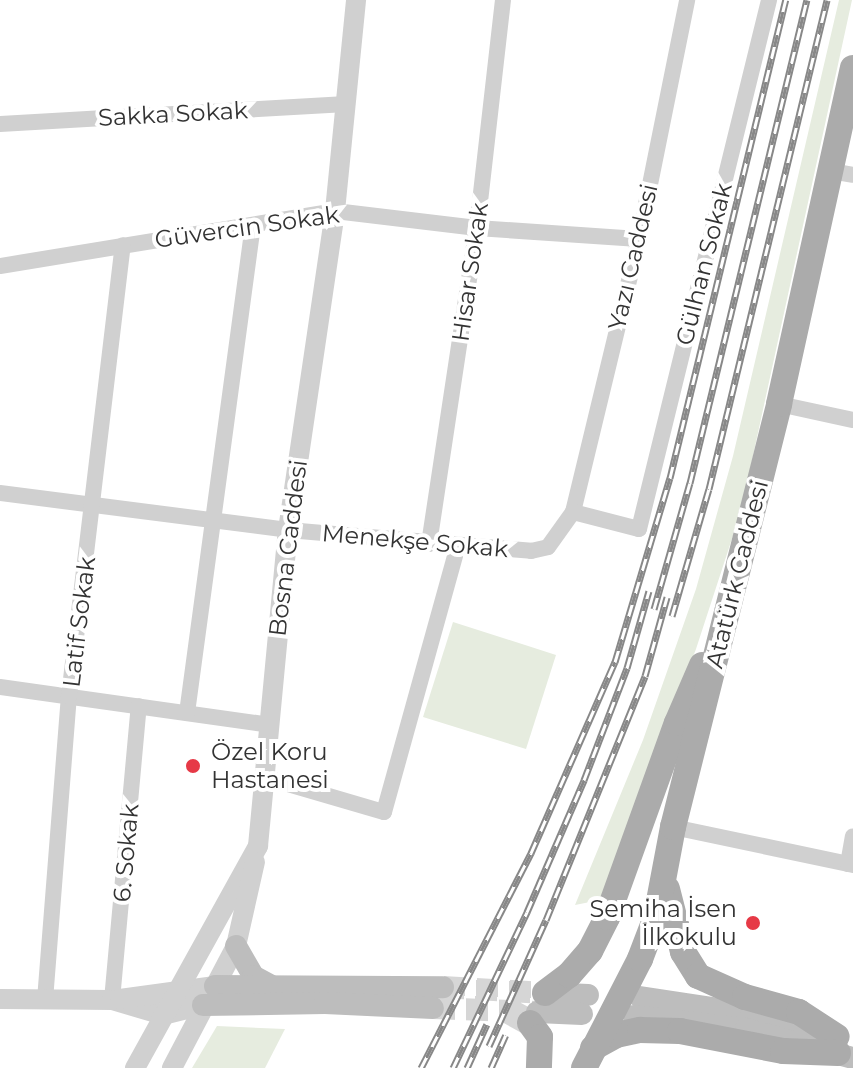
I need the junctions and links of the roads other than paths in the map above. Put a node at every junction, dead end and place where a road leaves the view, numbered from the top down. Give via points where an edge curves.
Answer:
1 (356, 0) edge
2 (503, 0) edge
3 (687, 0) edge
4 (769, 0) edge
5 (853, 68) edge
6 (346, 104) junction
7 (0, 124) edge
8 (842, 173) edge
9 (335, 211) junction
10 (253, 225) junction
11 (477, 228) junction
12 (639, 239) junction
13 (123, 245) junction
14 (0, 266) edge
15 (779, 404) junction
16 (853, 420) edge
17 (0, 493) edge
18 (95, 504) junction
19 (573, 512) junction
20 (212, 520) junction
21 (288, 530) junction
22 (429, 544) junction
23 (458, 546) junction
24 (725, 623) junction
25 (0, 687) edge
26 (69, 696) junction
27 (139, 706) junction
28 (187, 713) junction
29 (269, 725) junction
30 (264, 777) junction
31 (673, 827) junction
32 (853, 836) edge
33 (258, 846) junction
34 (850, 864) edge
35 (665, 873) junction
36 (236, 946) junction
37 (640, 959) junction
38 (698, 976) junction
39 (270, 985) junction
40 (443, 987) tunnel mouth
41 (177, 992) junction
42 (209, 995) junction
43 (0, 999) edge
44 (45, 1000) junction
45 (112, 1000) junction
46 (585, 1004) dead end
47 (637, 1006) dead end
48 (433, 1008) tunnel mouth
49 (537, 1010) junction
50 (163, 1015) junction
51 (845, 1048) edge
52 (589, 1058) edge
53 (135, 1068) edge
54 (172, 1068) edge
55 (539, 1068) edge

1 - 6 street, Bosna Caddesi
2 - 11 street, Hisar Sokak
3 - 12 street, Yazı Caddesi
4 - 19 street, Gülhan Sokak via 639,529
5 - 8 main road, Atatürk Caddesi
6 - 7 street, Sakka Sokak
6 - 9 street, Bosna Caddesi
8 - 15 main road, Atatürk Caddesi
9 - 10 street, Güvercin Sokak
9 - 11 street, Güvercin Sokak
9 - 21 street, Bosna Caddesi
10 - 13 street, Güvercin Sokak
10 - 20 street
11 - 12 street, Güvercin Sokak
11 - 22 street, Hisar Sokak
12 - 19 street, Yazı Caddesi
13 - 14 street, Güvercin Sokak
13 - 18 street, Latif Sokak
15 - 16 street
15 - 24 main road, Atatürk Caddesi
17 - 18 street, Menekşe Sokak
18 - 20 street, Menekşe Sokak
18 - 26 street, Latif Sokak
19 - 23 street, Menekşe Sokak via 548,547 531,551
20 - 21 street, Menekşe Sokak
20 - 28 street
21 - 22 street, Menekşe Sokak
21 - 29 street, Bosna Caddesi
22 - 23 street, Menekşe Sokak
23 - 30 street via 384,812
24 - 31 main road, Atatürk Caddesi
24 - 49 main road via 693,682 607,917 590,951
25 - 26 street
26 - 27 street
26 - 44 street, Latif Sokak
27 - 28 street
27 - 45 street, 6. Sokak
28 - 29 street
29 - 30 street, Bosna Caddesi
30 - 33 street, Bosna Caddesi
31 - 34 street
31 - 35 main road, Atatürk Caddesi
32 - 34 street
33 - 36 street
33 - 41 street, Bosna Caddesi
35 - 37 main road, Atatürk Caddesi
35 - 38 main road via 675,928
36 - 39 main road via 253,976
36 - 42 street
37 - 38 main road via 676,963
37 - 52 main road, Atatürk Caddesi
38 - 51 main road via 745,997 799,1012
39 - 40 main road
39 - 42 main road
41 - 42 street
41 - 45 street
41 - 50 street, Bosna Caddesi
42 - 48 main road
42 - 50 street
42 - 54 street
43 - 44 street
44 - 45 street
45 - 50 street
46 - 49 main road
47 - 51 main road
49 - 55 main road
50 - 53 street, Bosna Caddesi
51 - 52 main road via 783,1051 680,1031 640,1030 616,1035

